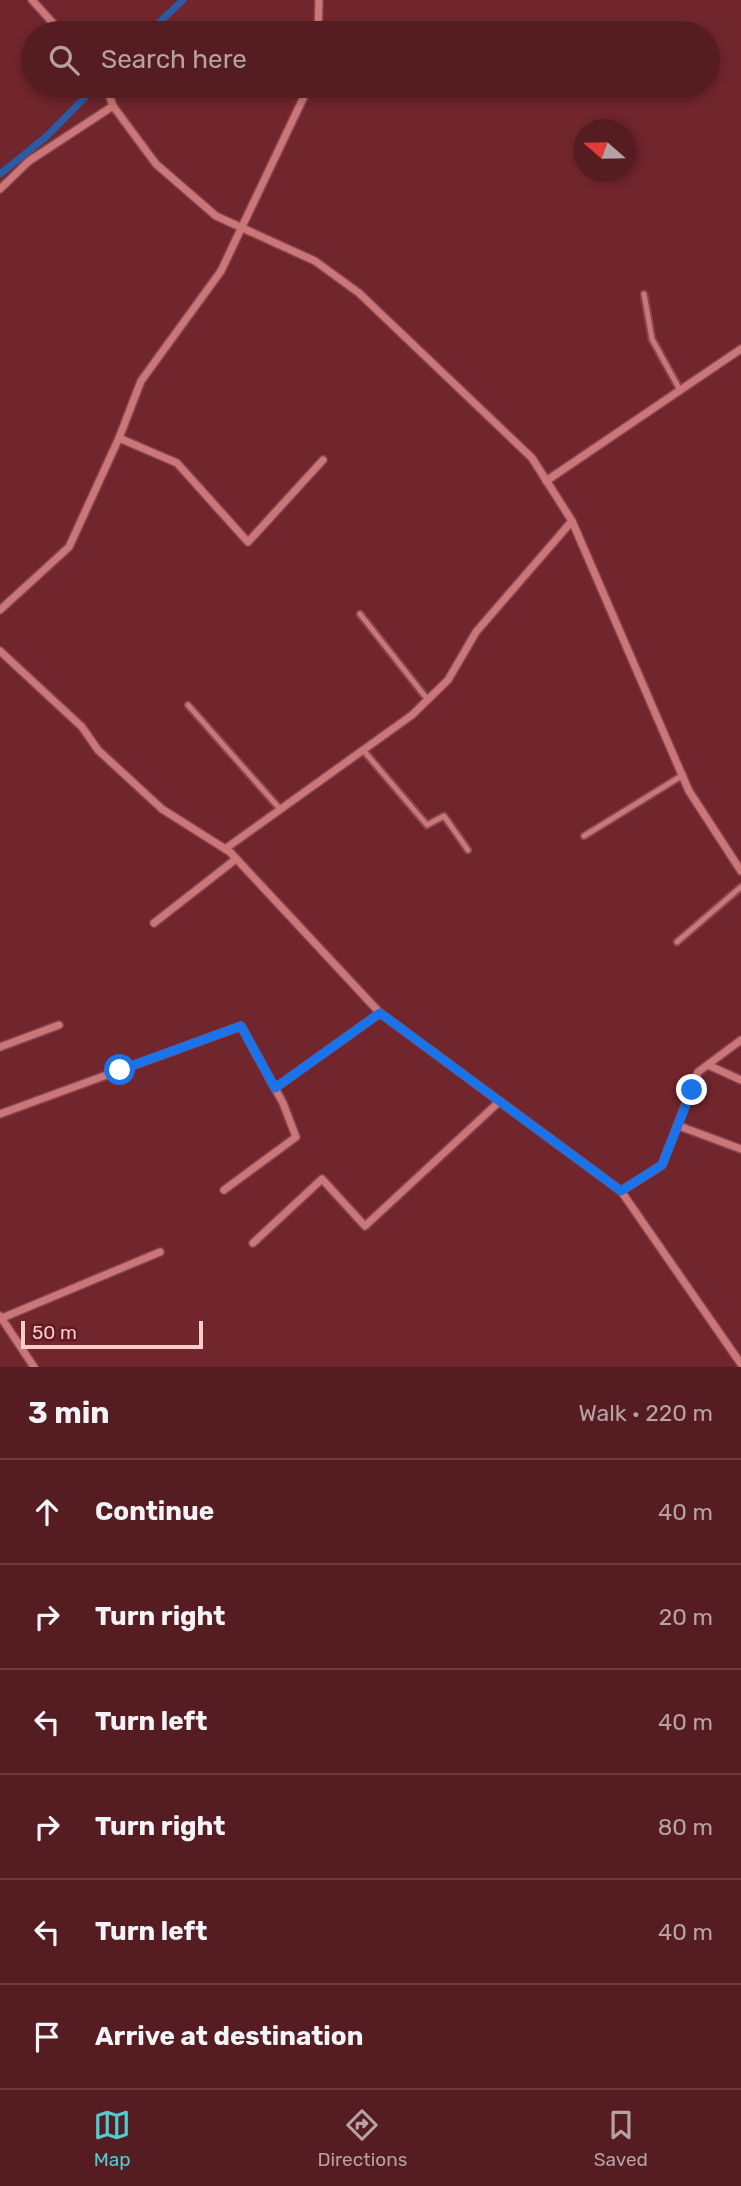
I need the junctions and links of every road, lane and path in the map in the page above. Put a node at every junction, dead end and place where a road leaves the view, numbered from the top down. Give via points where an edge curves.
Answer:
1 (32, 0) edge
2 (319, 0) edge
3 (51, 21) edge
4 (318, 21) edge
5 (111, 98) edge
6 (303, 98) edge
7 (114, 106) junction
8 (0, 188) edge
9 (240, 229) junction
10 (644, 294) dead end
11 (741, 349) edge
12 (680, 390) junction
13 (119, 438) junction
14 (323, 460) dead end
15 (546, 481) junction
16 (572, 521) junction
17 (0, 610) edge
18 (360, 614) dead end
19 (0, 651) edge
20 (428, 700) junction
21 (188, 705) dead end
22 (363, 750) junction
23 (683, 775) junction
24 (280, 809) junction
25 (584, 836) dead end
26 (225, 849) junction
27 (468, 850) dead end
28 (236, 859) junction
29 (741, 871) edge
30 (741, 887) edge
31 (154, 923) dead end
32 (677, 942) dead end
33 (380, 1013) junction
34 (59, 1025) dead end
35 (741, 1040) edge
36 (0, 1047) edge
37 (708, 1065) junction
38 (741, 1080) edge
39 (275, 1088) junction
40 (500, 1101) junction
41 (0, 1114) edge
42 (679, 1126) junction
43 (741, 1149) edge
44 (224, 1190) dead end
45 (621, 1191) junction
46 (253, 1243) dead end
47 (160, 1252) dead end
48 (1, 1317) edge
49 (741, 1364) edge
50 (34, 1367) edge

1 - 3 street
2 - 4 street
5 - 7 street
6 - 9 street
7 - 8 street via 29,161
7 - 9 street via 156,164 216,216
9 - 13 street via 221,271 141,381
9 - 15 street via 315,261 359,293 532,458
10 - 12 lane via 652,339
11 - 12 street
12 - 15 street
13 - 14 street via 177,463 248,542
13 - 17 street via 69,547
15 - 16 street
16 - 20 street via 476,632 448,680
16 - 23 street
18 - 20 lane
19 - 26 street via 162,809
20 - 22 street
21 - 24 lane
22 - 24 street
22 - 27 lane via 427,825 444,816
23 - 25 lane
23 - 29 street
24 - 26 street
26 - 28 street
28 - 31 street
28 - 33 street
30 - 32 lane
33 - 39 street
33 - 40 street
34 - 36 street
35 - 37 street
37 - 38 street
37 - 42 street via 698,1072
39 - 41 street via 241,1026
39 - 44 street via 296,1137
40 - 45 street
40 - 46 street via 365,1226 322,1180
42 - 43 street
42 - 45 street via 662,1165
45 - 49 street
47 - 48 street
48 - 50 street

